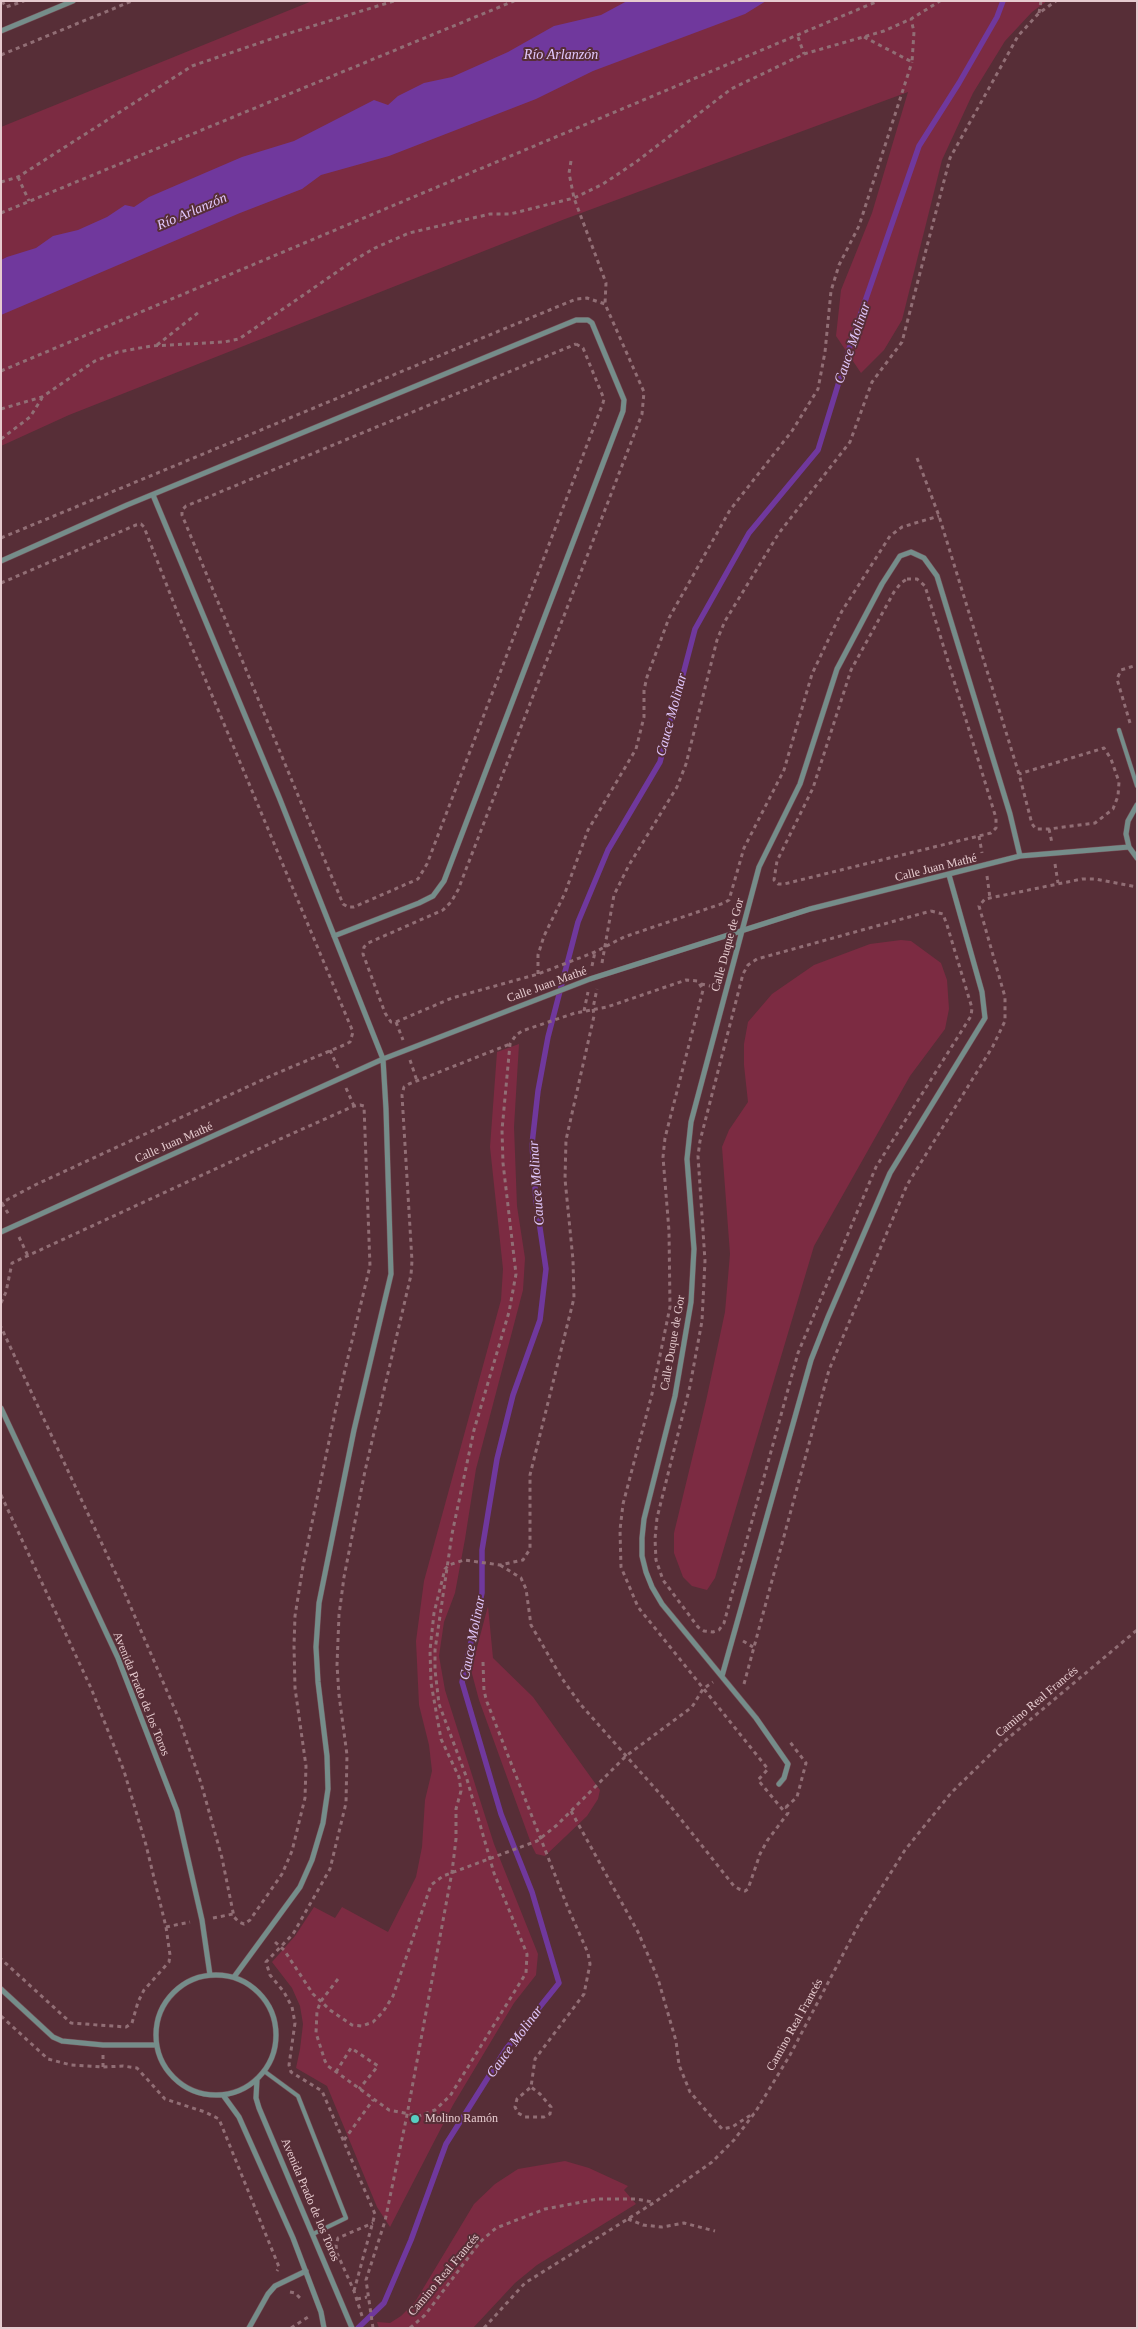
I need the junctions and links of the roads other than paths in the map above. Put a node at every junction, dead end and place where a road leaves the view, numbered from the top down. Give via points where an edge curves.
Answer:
1 (73, 1) edge
2 (1, 31) edge
3 (153, 495) junction
4 (1, 561) edge
5 (1119, 730) dead end
6 (1137, 786) edge
7 (1137, 805) edge
8 (1129, 846) junction
9 (1020, 856) junction
10 (1137, 858) edge
11 (949, 875) junction
12 (743, 930) junction
13 (334, 936) junction
14 (383, 1059) junction
15 (1, 1232) edge
16 (1, 1408) edge
17 (722, 1676) junction
18 (779, 1784) dead end
19 (210, 1974) junction
20 (234, 1977) junction
21 (1, 1989) edge
22 (156, 2046) junction
23 (264, 2071) junction
24 (257, 2079) junction
25 (223, 2095) junction
26 (313, 2234) junction
27 (306, 2271) junction
28 (249, 2328) edge
29 (324, 2328) edge
30 (352, 2328) edge

1 - 2 street
3 - 4 street
3 - 13 street
3 - 13 street via 576,320 592,323 624,400 623,411 444,882 433,896 419,903
5 - 6 lane
7 - 8 street via 1128,821 1126,834
8 - 9 street, Calle Juan Mathé
8 - 10 street
9 - 11 street, Calle Juan Mathé
9 - 12 street, Calle Duque de Gor via 937,576 924,558 911,552 900,556 892,567 837,669 800,784 759,868
11 - 12 street, Calle Juan Mathé via 810,909
11 - 17 street via 982,992 985,1018 890,1173 828,1317 811,1360
12 - 14 street, Calle Juan Mathé via 582,982
12 - 17 street, Calle Duque de Gor via 691,1122 687,1159 694,1249 691,1302 675,1396 642,1538 642,1556 652,1587 662,1604
13 - 14 street
14 - 15 street, Calle Juan Mathé
14 - 20 street via 391,1274 354,1430 319,1603 316,1647 328,1789 312,1860 300,1887
16 - 19 street, Avenida Prado de los Toros via 118,1658 177,1811 202,1920
17 - 18 street, Calle Duque de Gor via 788,1764
19 - 20 street
19 - 22 street via 191,1980 174,1991 162,2007 156,2026
20 - 23 street via 265,1999 273,2016 276,2035 273,2054
21 - 22 street via 62,2042
22 - 25 street via 162,2063 188,2088 204,2094
23 - 24 street
23 - 26 lane via 298,2096 346,2218
24 - 25 street via 241,2090
24 - 26 street, Avenida Prado de los Toros via 256,2098
25 - 27 street via 240,2117
26 - 30 street, Avenida Prado de los Toros
27 - 28 street via 275,2286
27 - 29 street

